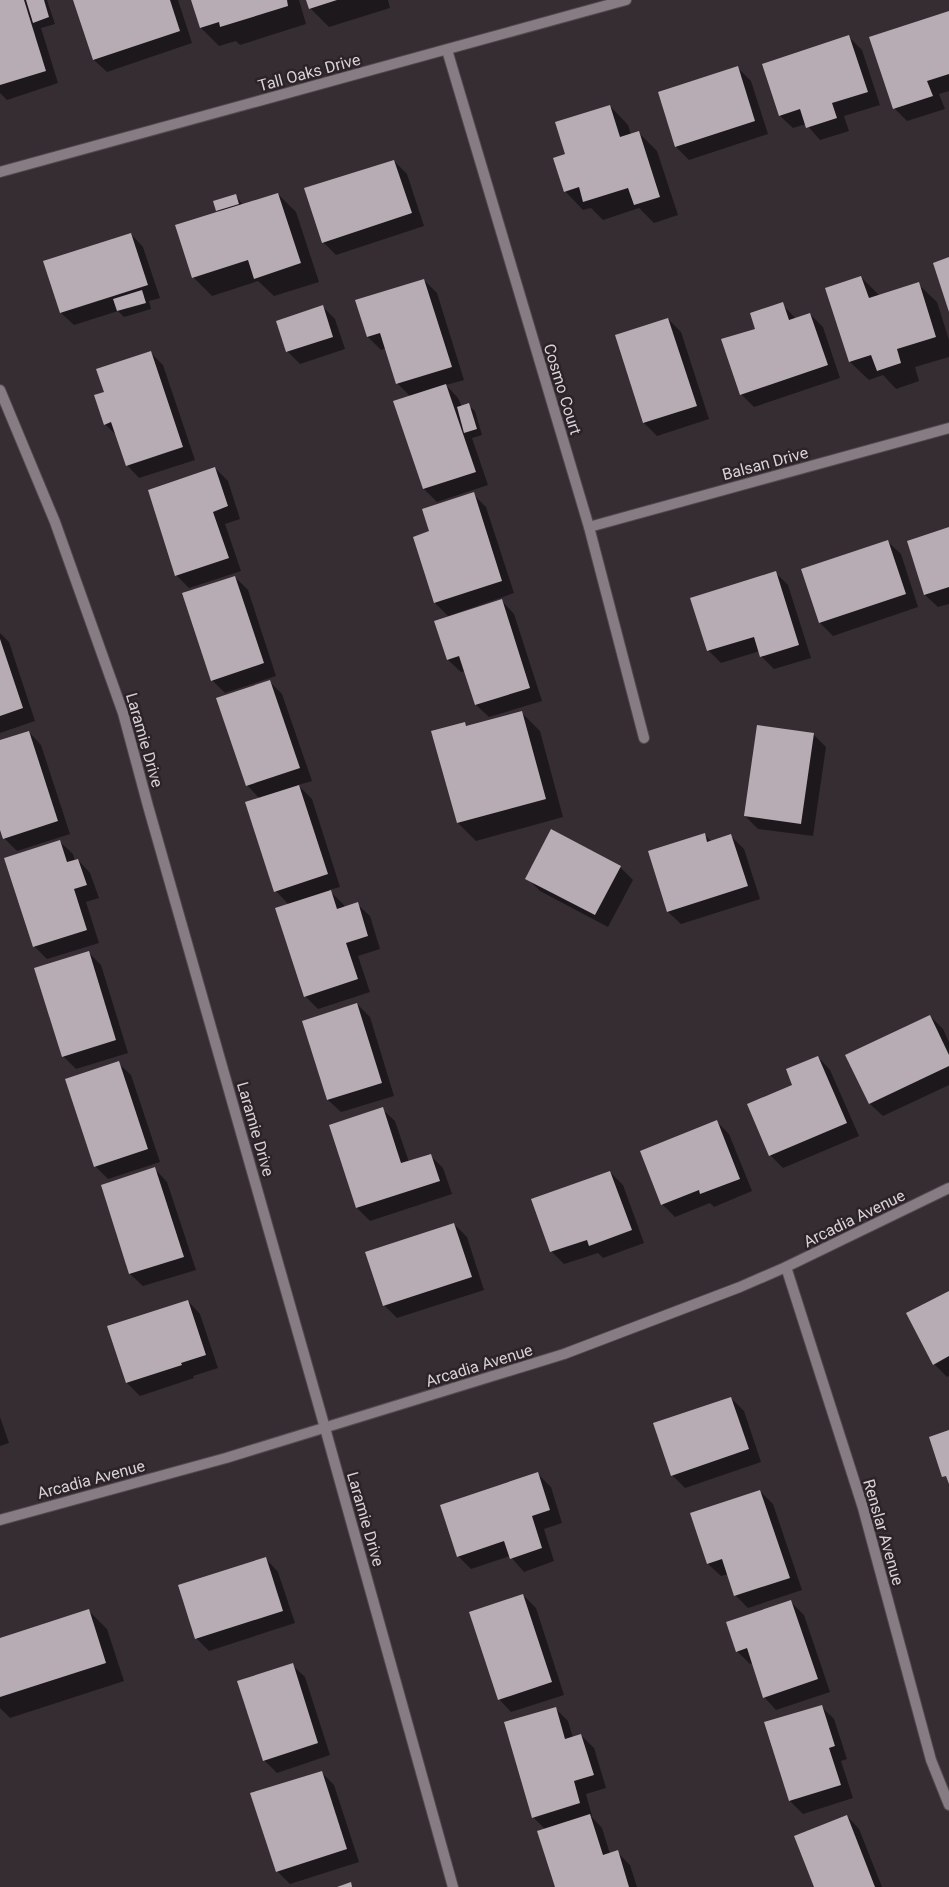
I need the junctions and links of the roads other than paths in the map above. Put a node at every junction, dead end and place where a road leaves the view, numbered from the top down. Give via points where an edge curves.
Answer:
1 (626, 0) edge
2 (447, 50) junction
3 (0, 172) edge
4 (0, 390) edge
5 (949, 428) edge
6 (589, 526) junction
7 (644, 738) dead end
8 (949, 1188) edge
9 (786, 1267) junction
10 (325, 1428) junction
11 (0, 1520) edge
12 (949, 1805) edge
13 (454, 1887) edge

1 - 2 street, Tall Oaks Drive
2 - 3 street, Tall Oaks Drive
2 - 6 street, Cosmo Court
4 - 10 street, Laramie Drive via 55,522 124,713
5 - 6 street, Balsan Drive
6 - 7 street, Cosmo Court
8 - 9 street, Arcadia Avenue
9 - 10 street, Arcadia Avenue via 740,1288 564,1354
9 - 12 street, Renslar Avenue via 863,1508 931,1760
10 - 11 street, Arcadia Avenue
10 - 13 street, Laramie Drive

